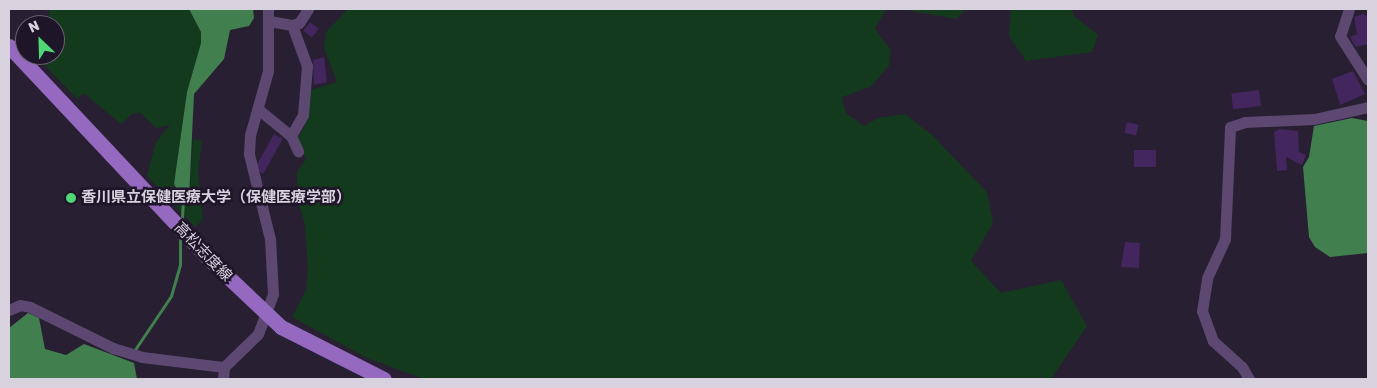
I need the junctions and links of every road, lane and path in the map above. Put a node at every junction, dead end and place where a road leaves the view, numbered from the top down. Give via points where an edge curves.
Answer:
1 (268, 9) edge
2 (308, 9) edge
3 (1349, 9) edge
4 (269, 21) junction
5 (292, 25) junction
6 (9, 46) edge
7 (1368, 55) edge
8 (1356, 60) junction
9 (1368, 80) edge
10 (1368, 107) edge
11 (258, 109) junction
12 (291, 136) junction
13 (298, 151) dead end
14 (9, 310) edge
15 (268, 314) junction
16 (224, 367) junction
17 (223, 379) edge
18 (384, 379) edge
19 (1248, 379) edge

1 - 4 street
2 - 5 street via 299,23
3 - 8 street via 1340,36
4 - 5 street
4 - 11 street via 268,71
5 - 12 street via 307,66 303,115
6 - 15 main road, 高松志度線 via 207,257
7 - 8 street
8 - 9 street
10 - 19 street via 1314,119 1245,122 1230,127 1225,239 1207,278 1202,311 1213,341 1242,367
11 - 12 street
11 - 15 street via 249,154 270,239 273,294
12 - 13 street
14 - 16 street via 20,305 30,307 113,348 142,357
15 - 16 street via 258,334
15 - 18 main road, 高松志度線 via 281,327 315,347
16 - 17 street

